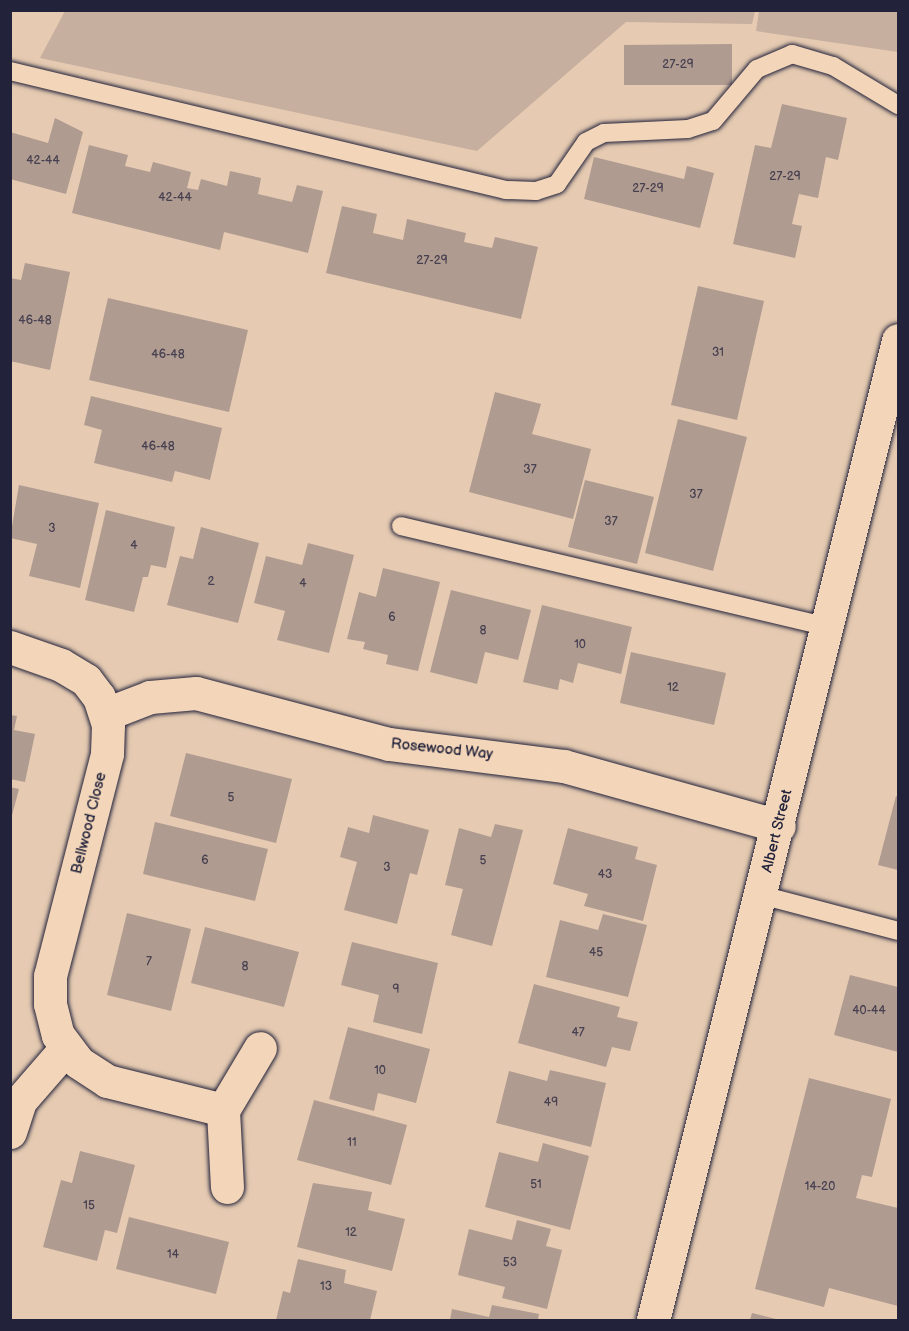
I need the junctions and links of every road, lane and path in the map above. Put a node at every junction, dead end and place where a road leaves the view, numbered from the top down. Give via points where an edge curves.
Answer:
1 (10, 71) edge
2 (898, 105) edge
3 (898, 340) edge
4 (402, 526) dead end
5 (828, 627) junction
6 (10, 647) edge
7 (106, 714) junction
8 (779, 826) junction
9 (761, 895) junction
10 (898, 932) edge
11 (66, 1048) junction
12 (260, 1048) dead end
13 (223, 1110) junction
14 (10, 1132) edge
15 (227, 1187) dead end
16 (653, 1320) edge

1 - 2 lane via 506,190 536,191 557,184 586,142 604,133 688,129 713,121 757,69 792,54 832,66
3 - 5 street, Albert Street
4 - 5 lane
5 - 8 street, Albert Street
6 - 7 street via 61,665 86,680
7 - 8 street, Rosewood Way via 158,695 196,693 389,744 564,766
7 - 11 street, Bellwood Close via 106,754 50,976 52,1020
8 - 9 street, Albert Street
9 - 10 lane
9 - 16 street, Albert Street
11 - 13 street, Bellwood Close via 78,1062 107,1081
11 - 14 street via 26,1092
12 - 13 street
13 - 15 street

